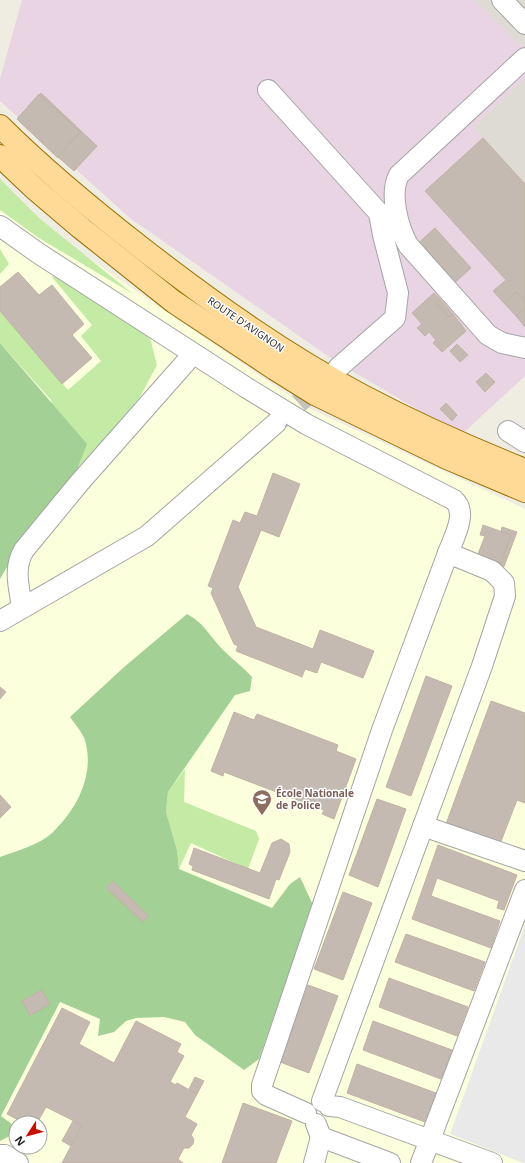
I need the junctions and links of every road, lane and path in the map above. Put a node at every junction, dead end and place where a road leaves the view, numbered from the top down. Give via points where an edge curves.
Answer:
1 (502, 0) edge
2 (525, 24) edge
3 (525, 58) edge
4 (268, 90) dead end
5 (0, 126) edge
6 (0, 156) edge
7 (0, 226) edge
8 (525, 348) edge
9 (193, 354) junction
10 (338, 368) tunnel mouth
11 (276, 423) tunnel mouth
12 (508, 431) dead end
13 (525, 442) edge
14 (525, 470) edge
15 (525, 491) edge
16 (448, 553) junction
17 (22, 607) junction
18 (0, 621) edge
19 (423, 826) junction
20 (525, 861) edge
21 (525, 890) edge
22 (326, 1103) junction
23 (315, 1125) junction
24 (429, 1140) junction
25 (0, 1155) edge
26 (18, 1163) edge
27 (314, 1163) edge
28 (390, 1163) edge
29 (422, 1163) edge
30 (492, 1163) edge

1 - 2 street
3 - 8 street via 399,174 394,198 403,236 408,245 488,335 502,343
4 - 10 street via 379,213 398,293 395,318
5 - 14 main road, ROUTE D'AVIGNON via 71,191 126,235 223,310 267,339 363,396 465,446
6 - 15 main road via 81,228 174,302 274,369 315,394 447,458
7 - 9 street
9 - 16 street via 306,424 454,500 461,514
9 - 17 street via 80,482 19,557 17,572
11 - 17 street via 147,536
12 - 13 street
16 - 19 street via 492,571 504,583 505,596
16 - 23 street via 382,730 262,1085 262,1091 266,1095
17 - 18 street
19 - 20 street
19 - 22 street
21 - 24 street
22 - 23 street via 330,1114 327,1121
22 - 24 street
23 - 27 street
23 - 28 street
24 - 29 street
24 - 30 street
25 - 26 street via 5,1155

